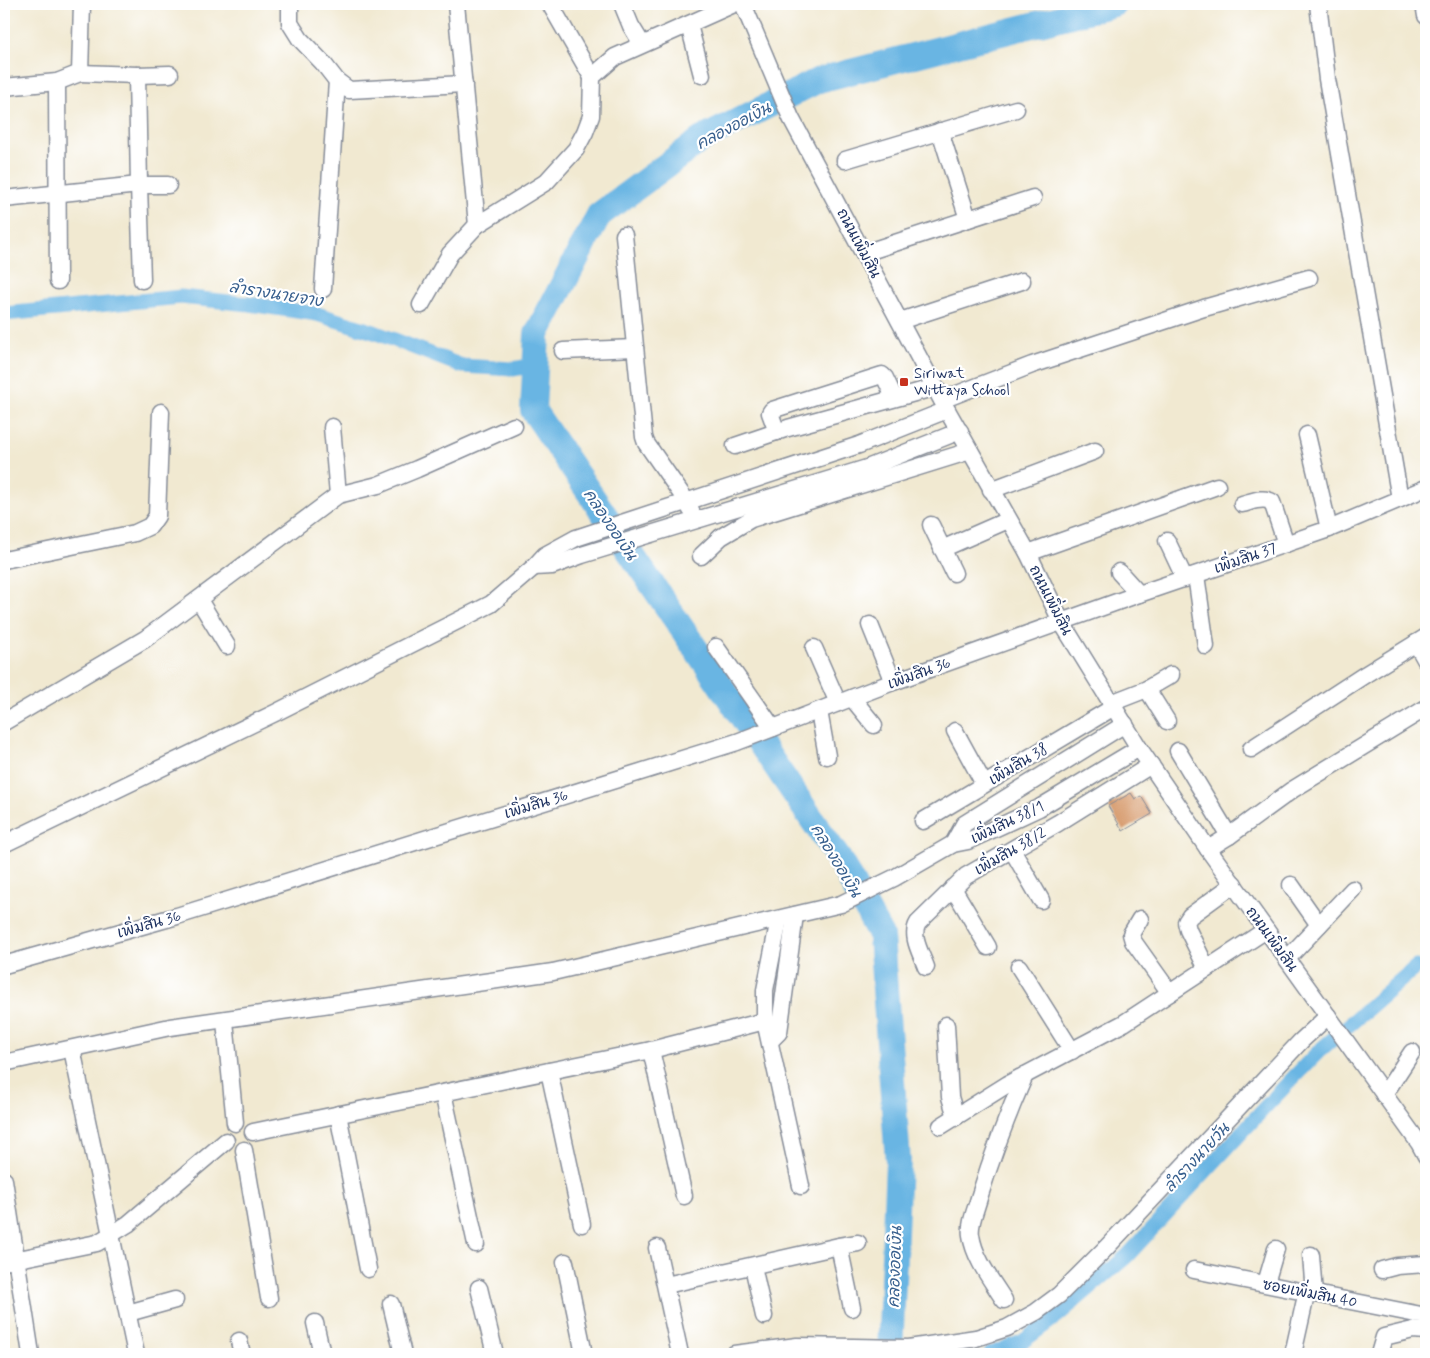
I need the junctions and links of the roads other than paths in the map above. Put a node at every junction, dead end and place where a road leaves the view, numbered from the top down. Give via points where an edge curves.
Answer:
1 (82, 4) edge
2 (290, 4) edge
3 (456, 4) edge
4 (550, 4) edge
5 (622, 4) edge
6 (734, 4) edge
7 (743, 4) edge
8 (1318, 4) edge
9 (1424, 4) edge
10 (1426, 16) edge
11 (689, 25) junction
12 (642, 44) junction
13 (80, 73) junction
14 (170, 74) dead end
15 (702, 74) dead end
16 (137, 75) junction
17 (592, 77) junction
18 (337, 81) junction
19 (57, 82) junction
20 (464, 84) junction
21 (4, 88) edge
22 (1016, 110) dead end
23 (940, 131) junction
24 (845, 160) dead end
25 (139, 185) junction
26 (168, 185) dead end
27 (57, 192) junction
28 (1034, 198) dead end
29 (4, 199) edge
30 (968, 219) junction
31 (477, 225) junction
32 (624, 235) dead end
33 (864, 253) junction
34 (1309, 278) dead end
35 (142, 280) dead end
36 (58, 281) dead end
37 (1022, 281) dead end
38 (323, 289) dead end
39 (421, 305) dead end
40 (900, 321) junction
41 (635, 348) junction
42 (563, 351) dead end
43 (894, 397) junction
44 (942, 399) junction
45 (161, 412) dead end
46 (514, 426) dead end
47 (332, 427) dead end
48 (960, 431) junction
49 (776, 432) junction
50 (1307, 435) dead end
51 (735, 446) dead end
52 (970, 451) junction
53 (1094, 451) dead end
54 (1216, 486) dead end
55 (1426, 488) edge
56 (992, 490) junction
57 (338, 495) junction
58 (1400, 499) junction
59 (687, 502) junction
60 (1242, 504) dead end
61 (1008, 520) junction
62 (696, 521) junction
63 (931, 525) dead end
64 (1330, 529) junction
65 (1167, 541) dead end
66 (1286, 544) junction
67 (942, 549) junction
68 (1028, 553) junction
69 (701, 556) dead end
70 (4, 560) edge
71 (534, 567) junction
72 (1119, 572) dead end
73 (954, 573) dead end
74 (1191, 577) junction
75 (1138, 594) junction
76 (199, 600) junction
77 (1062, 623) junction
78 (870, 625) dead end
79 (1421, 640) edge
80 (227, 646) dead end
81 (1206, 646) dead end
82 (716, 647) dead end
83 (814, 648) dead end
84 (1426, 661) edge
85 (1171, 675) dead end
86 (893, 682) junction
87 (1148, 689) junction
88 (845, 700) junction
89 (1112, 705) junction
90 (1426, 708) edge
91 (819, 711) junction
92 (1166, 721) dead end
93 (4, 722) edge
94 (1125, 724) junction
95 (874, 725) dead end
96 (771, 729) junction
97 (955, 731) dead end
98 (1139, 748) junction
99 (1251, 749) dead end
100 (1178, 751) dead end
101 (827, 756) dead end
102 (1151, 765) junction
103 (984, 784) junction
104 (1000, 801) junction
105 (923, 821) dead end
106 (1010, 821) junction
107 (1229, 836) junction
108 (4, 844) edge
109 (953, 844) junction
110 (1208, 848) junction
111 (1012, 850) junction
112 (1234, 884) junction
113 (1291, 886) dead end
114 (953, 888) junction
115 (1353, 890) dead end
116 (1041, 900) dead end
117 (787, 917) junction
118 (1140, 919) dead end
119 (1319, 925) junction
120 (1266, 930) junction
121 (988, 947) dead end
122 (1287, 959) junction
123 (4, 965) edge
124 (926, 967) dead end
125 (1020, 967) dead end
126 (1207, 969) junction
127 (1170, 993) junction
128 (224, 1020) junction
129 (765, 1021) junction
130 (946, 1025) dead end
131 (1336, 1027) junction
132 (770, 1041) junction
133 (72, 1049) junction
134 (651, 1050) junction
135 (1072, 1051) junction
136 (1412, 1052) dead end
137 (4, 1063) edge
138 (549, 1071) junction
139 (1024, 1075) junction
140 (443, 1093) junction
141 (1384, 1095) junction
142 (338, 1114) junction
143 (956, 1117) junction
144 (235, 1123) junction
145 (941, 1126) dead end
146 (253, 1132) junction
147 (226, 1141) junction
148 (244, 1150) junction
149 (1426, 1156) edge
150 (4, 1180) edge
151 (801, 1186) dead end
152 (684, 1196) dead end
153 (582, 1224) dead end
154 (111, 1234) junction
155 (858, 1243) dead end
156 (476, 1244) dead end
157 (839, 1246) junction
158 (657, 1248) dead end
159 (1276, 1249) dead end
160 (1311, 1255) dead end
161 (11, 1261) edge
162 (565, 1262) dead end
163 (1426, 1264) edge
164 (753, 1266) junction
165 (368, 1269) dead end
166 (1194, 1270) dead end
167 (1382, 1270) dead end
168 (1266, 1284) junction
169 (666, 1285) junction
170 (479, 1288) dead end
171 (1310, 1292) junction
172 (269, 1298) dead end
173 (175, 1300) dead end
174 (1004, 1300) dead end
175 (391, 1304) dead end
176 (852, 1308) dead end
177 (128, 1313) junction
178 (764, 1316) dead end
179 (1426, 1316) edge
180 (315, 1324) dead end
181 (1426, 1331) edge
182 (31, 1354) edge
183 (136, 1354) edge
184 (322, 1354) edge
185 (404, 1354) edge
186 (495, 1354) edge
187 (584, 1354) edge
188 (680, 1354) edge
189 (734, 1354) edge
190 (1293, 1354) edge
191 (1379, 1354) edge

1 - 13 street
2 - 18 street via 290,24
3 - 20 street
4 - 17 street
5 - 12 street via 630,26
6 - 11 street
7 - 33 street, ถนนเพิ่มสิน via 791,118
8 - 58 street via 1327,79
9 - 10 street
11 - 12 street
11 - 15 street
12 - 17 street via 615,57
13 - 16 street
13 - 19 street
14 - 16 street
16 - 25 street
17 - 31 street via 591,116 576,149 546,182
18 - 20 street via 349,90
18 - 38 street
19 - 21 street
19 - 27 street
20 - 31 street
22 - 23 street
23 - 24 street
23 - 30 street
25 - 26 street
25 - 27 street
25 - 35 street
27 - 29 street
27 - 36 street
28 - 30 street
30 - 33 street
31 - 39 street via 450,254
32 - 41 street
33 - 40 street, ถนนเพิ่มสิน
34 - 44 street via 1204,308 1032,365
37 - 40 street
40 - 44 street, ถนนเพิ่มสิน
41 - 42 street
41 - 59 street via 646,443
43 - 44 street
43 - 49 street
43 - 49 street via 882,375 772,410 770,413
44 - 48 street, ถนนเพิ่มสิน
44 - 59 street via 859,445
45 - 70 street via 158,510 150,526 135,534
46 - 57 street via 378,485
47 - 57 street
48 - 52 street, ถนนเพิ่มสิน
48 - 62 street via 867,468
49 - 51 street
50 - 64 street
52 - 56 street, ถนนเพิ่มสิน
52 - 69 street via 751,519 720,537
53 - 56 street
54 - 68 street
55 - 58 street, เพิ่มสิน 37
56 - 61 street, ถนนเพิ่มสิน
57 - 76 street
58 - 64 street, เพิ่มสิน 37
59 - 62 street
59 - 71 street via 576,538 545,555
60 - 66 street via 1263,499 1272,502
61 - 67 street
61 - 68 street, ถนนเพิ่มสิน
62 - 71 street via 552,566
63 - 67 street
64 - 66 street, เพิ่มสิน 37
65 - 74 street
66 - 74 street, เพิ่มสิน 37
67 - 73 street
68 - 77 street, ถนนเพิ่มสิน
71 - 108 street via 491,604
72 - 75 street
74 - 75 street, เพิ่มสิน 37
74 - 81 street
75 - 77 street, เพิ่มสิน 37
76 - 80 street
76 - 93 street via 145,639
77 - 86 street, เพิ่มสิน 36
77 - 89 street, ถนนเพิ่มสิน
78 - 86 street
79 - 84 street
79 - 99 street
82 - 96 street
83 - 88 street
85 - 87 street, เพิ่มสิน 38
86 - 88 street, เพิ่มสิน 36
87 - 89 street, เพิ่มสิน 38
87 - 92 street
88 - 91 street, เพิ่มสิน 36
88 - 95 street
89 - 94 street, ถนนเพิ่มสิน
89 - 103 street, เพิ่มสิน 38
90 - 107 street via 1292,790
91 - 96 street, เพิ่มสิน 36
91 - 101 street
94 - 98 street, ถนนเพิ่มสิน
94 - 104 street, เพิ่มสิน 38/1
96 - 123 street, เพิ่มสิน 36 via 177,916
97 - 103 street
98 - 102 street, ถนนเพิ่มสิน
98 - 106 street, เพิ่มสิน 38/1 via 1039,808
100 - 107 street
102 - 110 street, ถนนเพิ่มสิน
102 - 111 street, เพิ่มสิน 38/2
103 - 105 street, เพิ่มสิน 38
104 - 106 street
104 - 109 street, เพิ่มสิน 38/1 via 964,824
106 - 109 street, เพิ่มสิน 38/1 via 968,841
107 - 110 street
109 - 117 street via 841,904
110 - 112 street, ถนนเพิ่มสิน
111 - 114 street, เพิ่มสิน 38/2 via 966,876
111 - 116 street
112 - 120 street, ถนนเพิ่มสิน
112 - 126 street via 1186,922
113 - 119 street
114 - 121 street
114 - 124 street, เพิ่มสิน 38/2 via 914,929
115 - 119 street
117 - 128 street via 553,972
117 - 129 street via 766,990
117 - 132 street via 779,1032
118 - 127 street via 1130,934
119 - 122 street
120 - 122 street, ถนนเพิ่มสิน
120 - 126 street
122 - 131 street, ถนนเพิ่มสิน
125 - 135 street
126 - 127 street
127 - 135 street
128 - 133 street via 170,1027
128 - 144 street
129 - 132 street
129 - 134 street
130 - 143 street via 950,1097
131 - 141 street, ถนนเพิ่มสิน
131 - 189 street via 1301,1041 1059,1294 1007,1328 976,1338 909,1348 797,1346
132 - 151 street
133 - 137 street
133 - 154 street
134 - 138 street
134 - 152 street
135 - 139 street
136 - 141 street
138 - 140 street
138 - 153 street
139 - 143 street
139 - 174 street via 989,1166 970,1234 977,1255
140 - 142 street
140 - 156 street
141 - 149 street, ถนนเพิ่มสิน
142 - 146 street
142 - 165 street
143 - 145 street
144 - 146 street via 246,1124
144 - 147 street via 226,1130
146 - 148 street via 252,1143
147 - 148 street via 233,1150
147 - 154 street via 128,1224
148 - 172 street
150 - 161 street
154 - 161 street via 97,1243
154 - 177 street
155 - 157 street
157 - 164 street
157 - 176 street
158 - 169 street
159 - 168 street
160 - 171 street
161 - 182 street
162 - 187 street
163 - 167 street
164 - 169 street
164 - 178 street
166 - 168 street, ซอยเพิ่มสิน 40
168 - 171 street, ซอยเพิ่มสิน 40
169 - 188 street
170 - 186 street
171 - 179 street, ซอยเพิ่มสิน 40
171 - 190 street
173 - 177 street
175 - 185 street
177 - 183 street
180 - 184 street
181 - 191 street via 1413,1330 1384,1337

